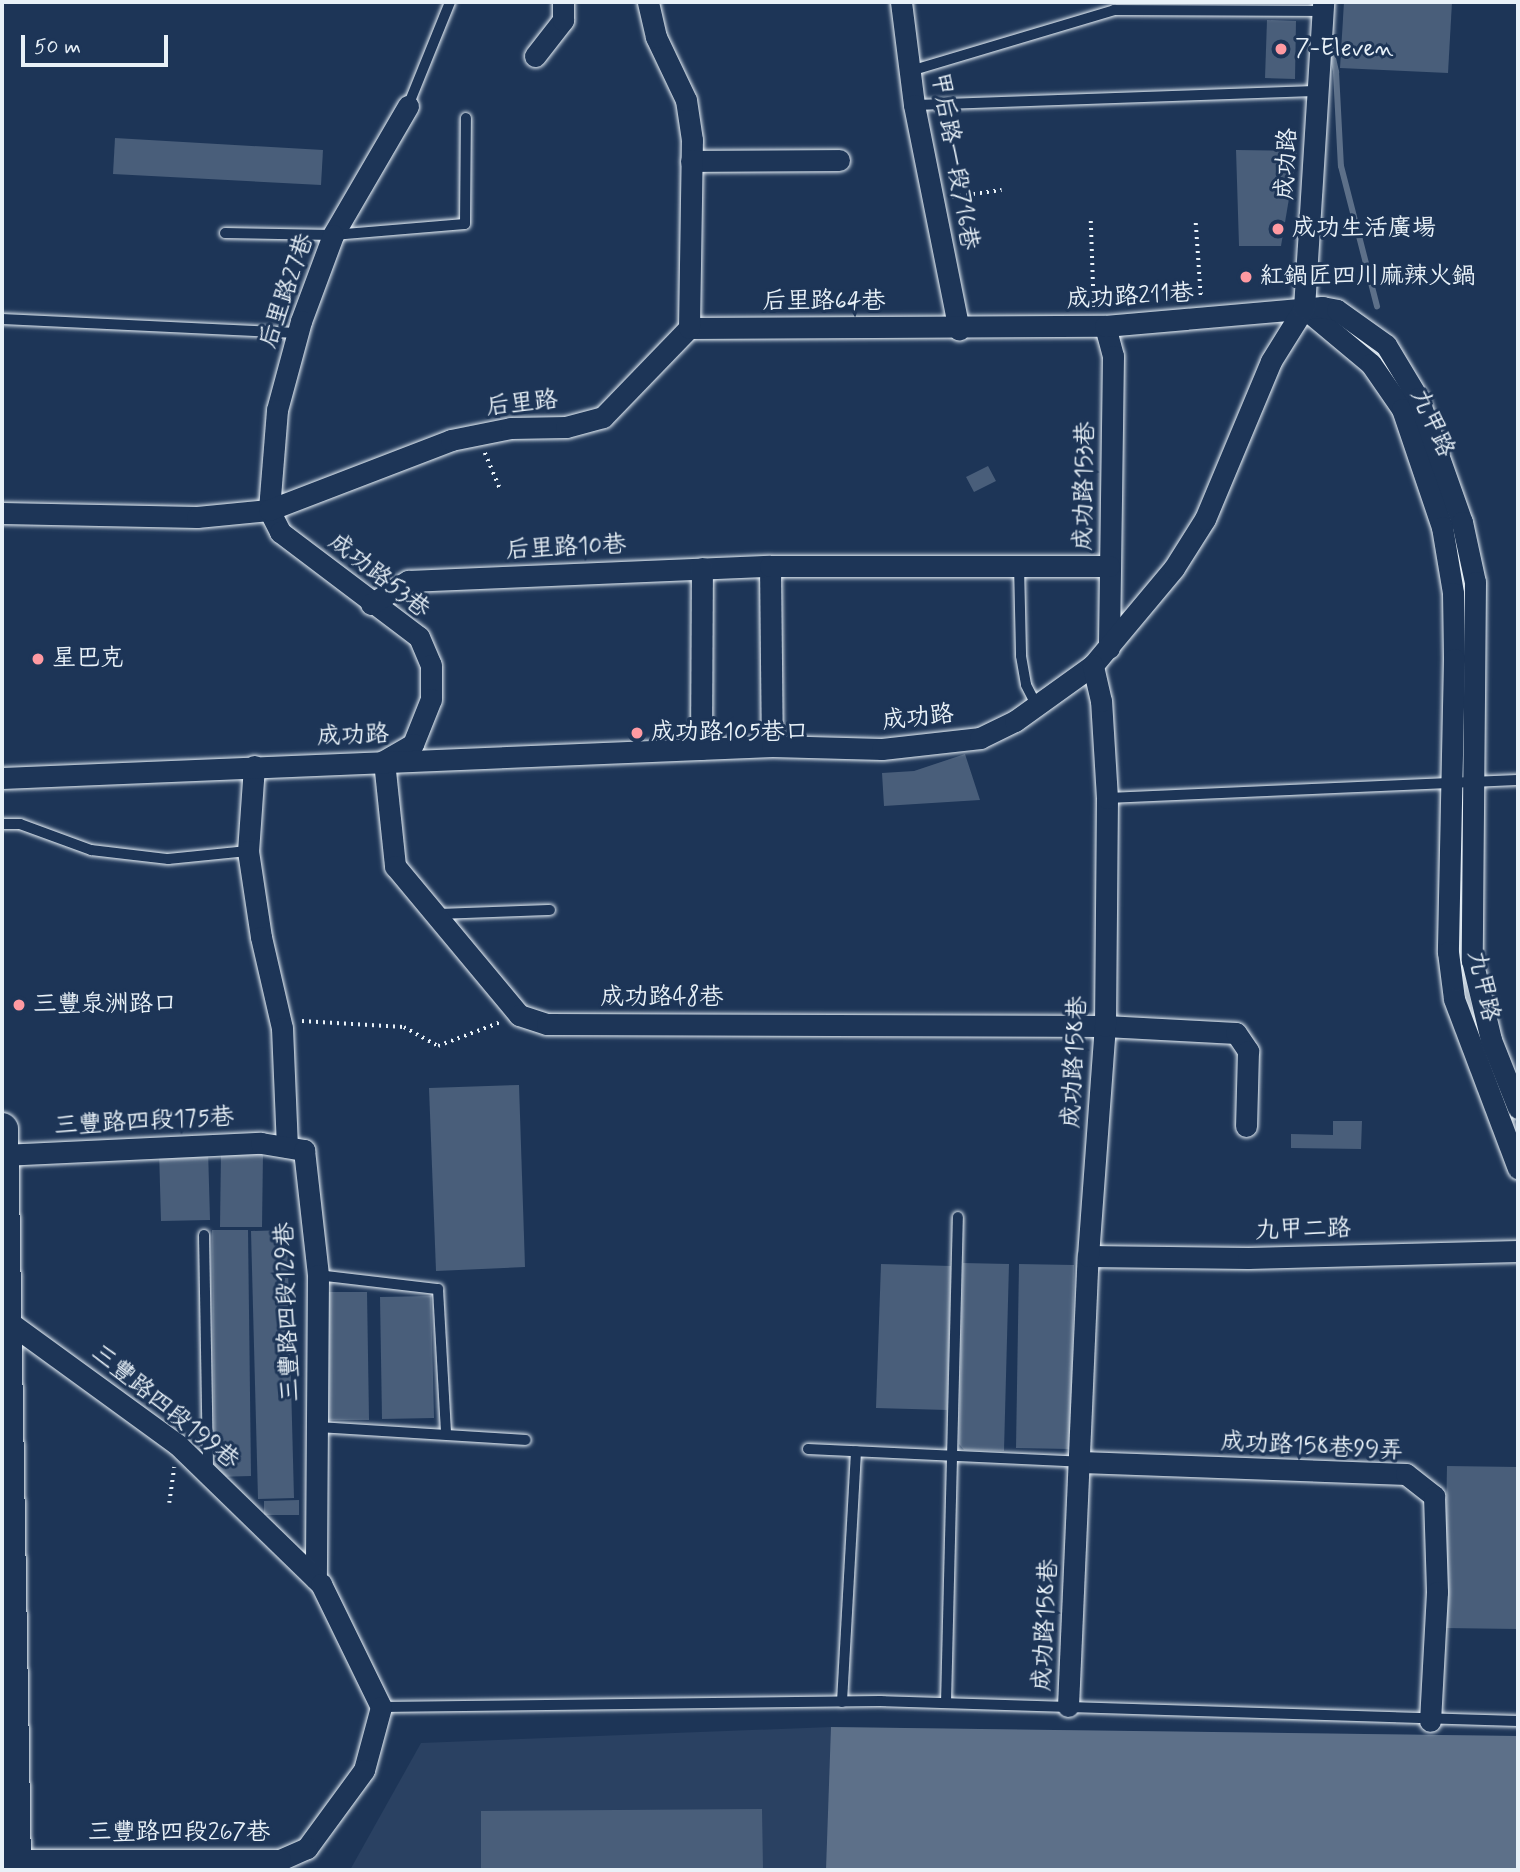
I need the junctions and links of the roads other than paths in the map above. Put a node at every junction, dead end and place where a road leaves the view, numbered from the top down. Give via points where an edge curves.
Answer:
1 (450, 2) edge
2 (563, 2) edge
3 (648, 2) edge
4 (901, 2) edge
5 (1322, 6) edge
6 (535, 56) dead end
7 (910, 71) junction
8 (1317, 91) junction
9 (914, 105) junction
10 (408, 106) joint
11 (466, 118) dead end
12 (839, 160) dead end
13 (691, 161) junction
14 (225, 233) dead end
15 (333, 235) junction
16 (1304, 309) junction
17 (2, 318) edge
18 (1100, 326) junction
19 (689, 328) junction
20 (959, 330) junction
21 (297, 333) junction
22 (269, 510) junction
23 (2, 513) edge
24 (1019, 565) junction
25 (770, 566) junction
26 (1109, 566) junction
27 (702, 568) junction
28 (371, 604) junction
29 (1453, 633) junction
30 (1475, 633) junction
31 (1109, 648) junction
32 (1093, 665) junction
33 (1036, 705) junction
34 (772, 747) junction
35 (701, 749) junction
36 (384, 761) junction
37 (254, 766) junction
38 (2, 778) edge
39 (1475, 780) junction
40 (1518, 780) edge
41 (1448, 783) junction
42 (1107, 798) junction
43 (2, 824) edge
44 (248, 851) junction
45 (550, 910) dead end
46 (436, 914) junction
47 (1105, 1026) junction
48 (1518, 1108) edge
49 (1247, 1126) dead end
50 (2, 1129) edge
51 (287, 1147) junction
52 (2, 1155) edge
53 (1518, 1168) edge
54 (958, 1217) dead end
55 (205, 1235) dead end
56 (1518, 1251) edge
57 (1088, 1256) junction
58 (318, 1275) junction
59 (3, 1317) edge
60 (319, 1427) junction
61 (446, 1434) junction
62 (526, 1440) dead end
63 (808, 1449) dead end
64 (856, 1451) junction
65 (949, 1455) junction
66 (1081, 1462) junction
67 (208, 1471) junction
68 (316, 1579) junction
69 (842, 1702) junction
70 (946, 1703) junction
71 (1068, 1706) junction
72 (381, 1707) junction
73 (1430, 1721) junction
74 (1518, 1721) edge
75 (10, 1864) edge

1 - 10 lane
2 - 6 street via 563,20
3 - 13 street via 656,37 686,100
4 - 7 street, 甲后路一段716巷
5 - 7 lane via 1114,10
5 - 8 street, 成功路
7 - 9 street, 甲后路一段716巷
8 - 9 lane
8 - 16 street, 成功路
9 - 20 street, 甲后路一段716巷
10 - 15 street, 后里路27巷
11 - 15 lane via 465,224
12 - 13 street
13 - 19 street
14 - 15 lane
15 - 21 street, 后里路27巷
16 - 18 street, 成功路211巷
16 - 29 street, 九甲路 via 1371,364 1402,409 1442,527 1453,593
16 - 30 street, 九甲路 via 1337,310 1386,345 1418,398 1462,522 1475,582
16 - 31 street, 成功路 via 1271,360 1205,519 1174,568
17 - 21 lane
18 - 20 street, 成功路211巷
18 - 26 street, 成功路153巷 via 1113,356
19 - 20 street, 后里路64巷
19 - 22 street, 后里路 via 603,417 566,427 511,428 477,435 355,474
21 - 22 street, 后里路27巷 via 277,410
22 - 23 street, 后里路 via 197,517
22 - 28 street, 成功路53巷 via 280,532
24 - 25 street, 后里路10巷
24 - 26 street, 后里路10巷
24 - 33 lane via 1021,656 1026,685
25 - 27 street, 后里路10巷
25 - 34 street
26 - 31 street, 成功路153巷
27 - 28 street, 后里路10巷 via 408,581
27 - 35 street
28 - 36 street, 成功路53巷 via 419,637 431,665 431,699 412,744
29 - 30 lane
29 - 41 street, 九甲路
30 - 39 street, 九甲路
31 - 32 street, 成功路
32 - 33 street, 成功路
32 - 42 street, 成功路158巷 via 1101,701
33 - 34 street, 成功路 via 980,738 882,749
34 - 35 street, 成功路
35 - 36 street, 成功路
36 - 37 street, 成功路
36 - 46 street via 396,866
37 - 38 street, 成功路
37 - 44 street
39 - 40 lane
39 - 41 lane
39 - 48 street, 九甲路 via 1472,960 1491,1040
41 - 42 lane
41 - 53 street, 九甲路 via 1448,951 1454,999
42 - 47 street, 成功路158巷
43 - 44 lane via 20,824 104,852 168,859
44 - 51 street via 282,1028
45 - 46 lane
46 - 47 street, 成功路48巷 via 519,1015 547,1024
47 - 49 street, 成功路48巷 via 1236,1033 1248,1051
47 - 57 street, 成功路158巷
50 - 52 main road
51 - 52 street, 三豐路四段175巷 via 261,1143
51 - 58 street, 三豐路四段129巷 via 303,1150
52 - 59 main road
54 - 65 lane
55 - 67 lane
56 - 57 street, 九甲二路 via 1248,1258
57 - 66 street, 成功路158巷
58 - 60 street, 三豐路四段129巷
58 - 61 lane via 438,1289
59 - 67 street, 三豐路四段199巷
59 - 75 main road
60 - 61 lane
60 - 68 street, 三豐路四段129巷
61 - 62 lane
63 - 64 lane
64 - 65 lane
64 - 69 lane
65 - 66 lane
65 - 70 lane
66 - 71 street, 成功路158巷
66 - 73 street, 成功路158巷99弄 via 1406,1474 1434,1496 1437,1592
67 - 68 street, 三豐路四段199巷
68 - 72 street
69 - 70 lane
69 - 72 lane
70 - 71 lane
71 - 73 lane
72 - 75 street, 三豐路四段267巷 via 364,1770 307,1848 280,1860
73 - 74 lane

